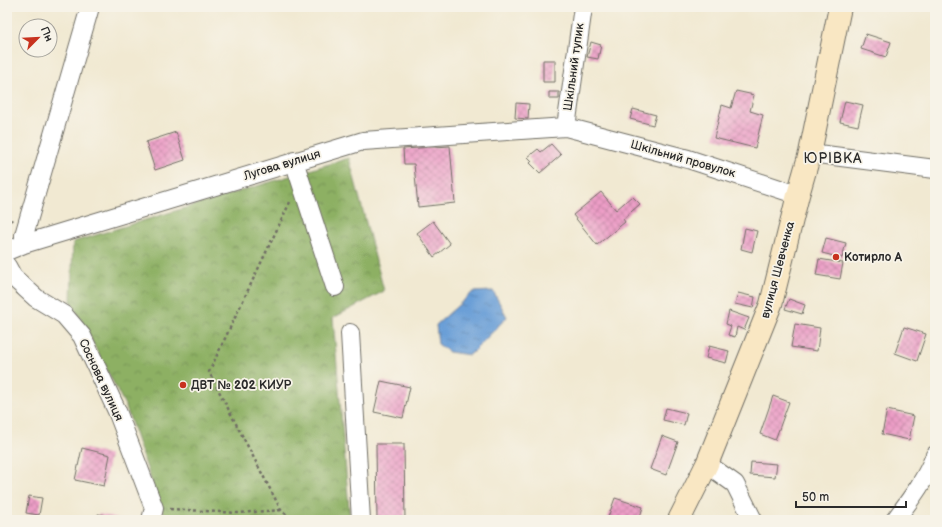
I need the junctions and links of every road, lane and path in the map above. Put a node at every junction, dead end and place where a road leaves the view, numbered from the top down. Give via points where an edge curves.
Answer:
1 (90, 7) edge
2 (583, 7) edge
3 (840, 7) edge
4 (566, 127) junction
5 (810, 153) junction
6 (294, 161) junction
7 (935, 168) edge
8 (301, 181) junction
9 (798, 195) junction
10 (24, 244) junction
11 (7, 251) edge
12 (7, 266) edge
13 (335, 287) dead end
14 (350, 333) dead end
15 (935, 454) edge
16 (707, 464) junction
17 (281, 510) junction
18 (152, 514) edge
19 (293, 520) edge
20 (361, 520) edge
21 (679, 520) edge
22 (752, 520) edge
23 (895, 520) edge

1 - 10 street via 24,235
2 - 4 street, Шкільний тупик
3 - 5 street, вулиця Шевченка
4 - 6 street, Лугова вулиця via 363,141
4 - 9 street, Шкільний провулок via 688,159
5 - 7 street
5 - 9 street, вулиця Шевченка
6 - 8 street
6 - 10 street, Лугова вулиця
8 - 13 street
8 - 17 path via 209,372
9 - 16 street, вулиця Шевченка via 771,304
10 - 11 street, Лугова вулиця
12 - 18 street, Соснова вулиця via 13,277 36,298 64,315 82,336 117,411
14 - 20 street
15 - 23 street via 909,502
16 - 21 street, вулиця Шевченка
16 - 22 street via 735,484
17 - 18 path
17 - 19 path

